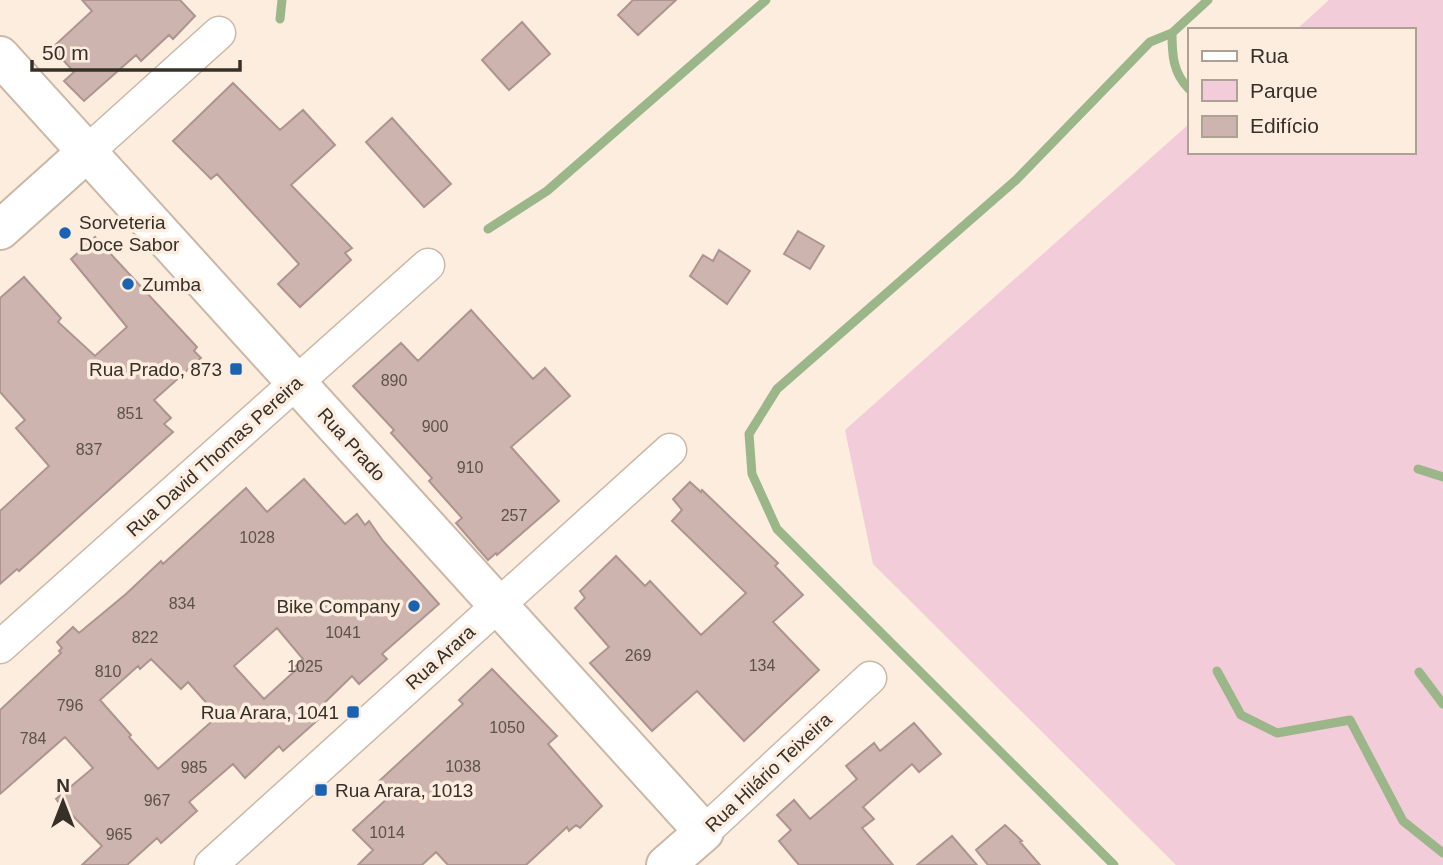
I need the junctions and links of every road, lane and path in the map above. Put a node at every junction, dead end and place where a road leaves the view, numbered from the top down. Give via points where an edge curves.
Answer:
1 (219, 33) dead end
2 (0, 56) edge
3 (87, 152) junction
4 (0, 230) edge
5 (428, 265) dead end
6 (296, 383) junction
7 (670, 450) dead end
8 (498, 605) junction
9 (0, 647) edge
10 (870, 678) dead end
11 (704, 832) junction
12 (211, 865) edge
13 (666, 865) edge

1 - 3 street
2 - 3 street, Rua Prado
3 - 4 street
3 - 6 street, Rua Prado
5 - 6 street, Rua David Thomas Pereira
6 - 8 street, Rua Prado
6 - 9 street, Rua David Thomas Pereira
7 - 8 street, Rua Arara
8 - 11 street, Rua Prado
8 - 12 street, Rua Arara
10 - 11 street, Rua Hilário Teixeira
11 - 13 street, Rua Hilário Teixeira

